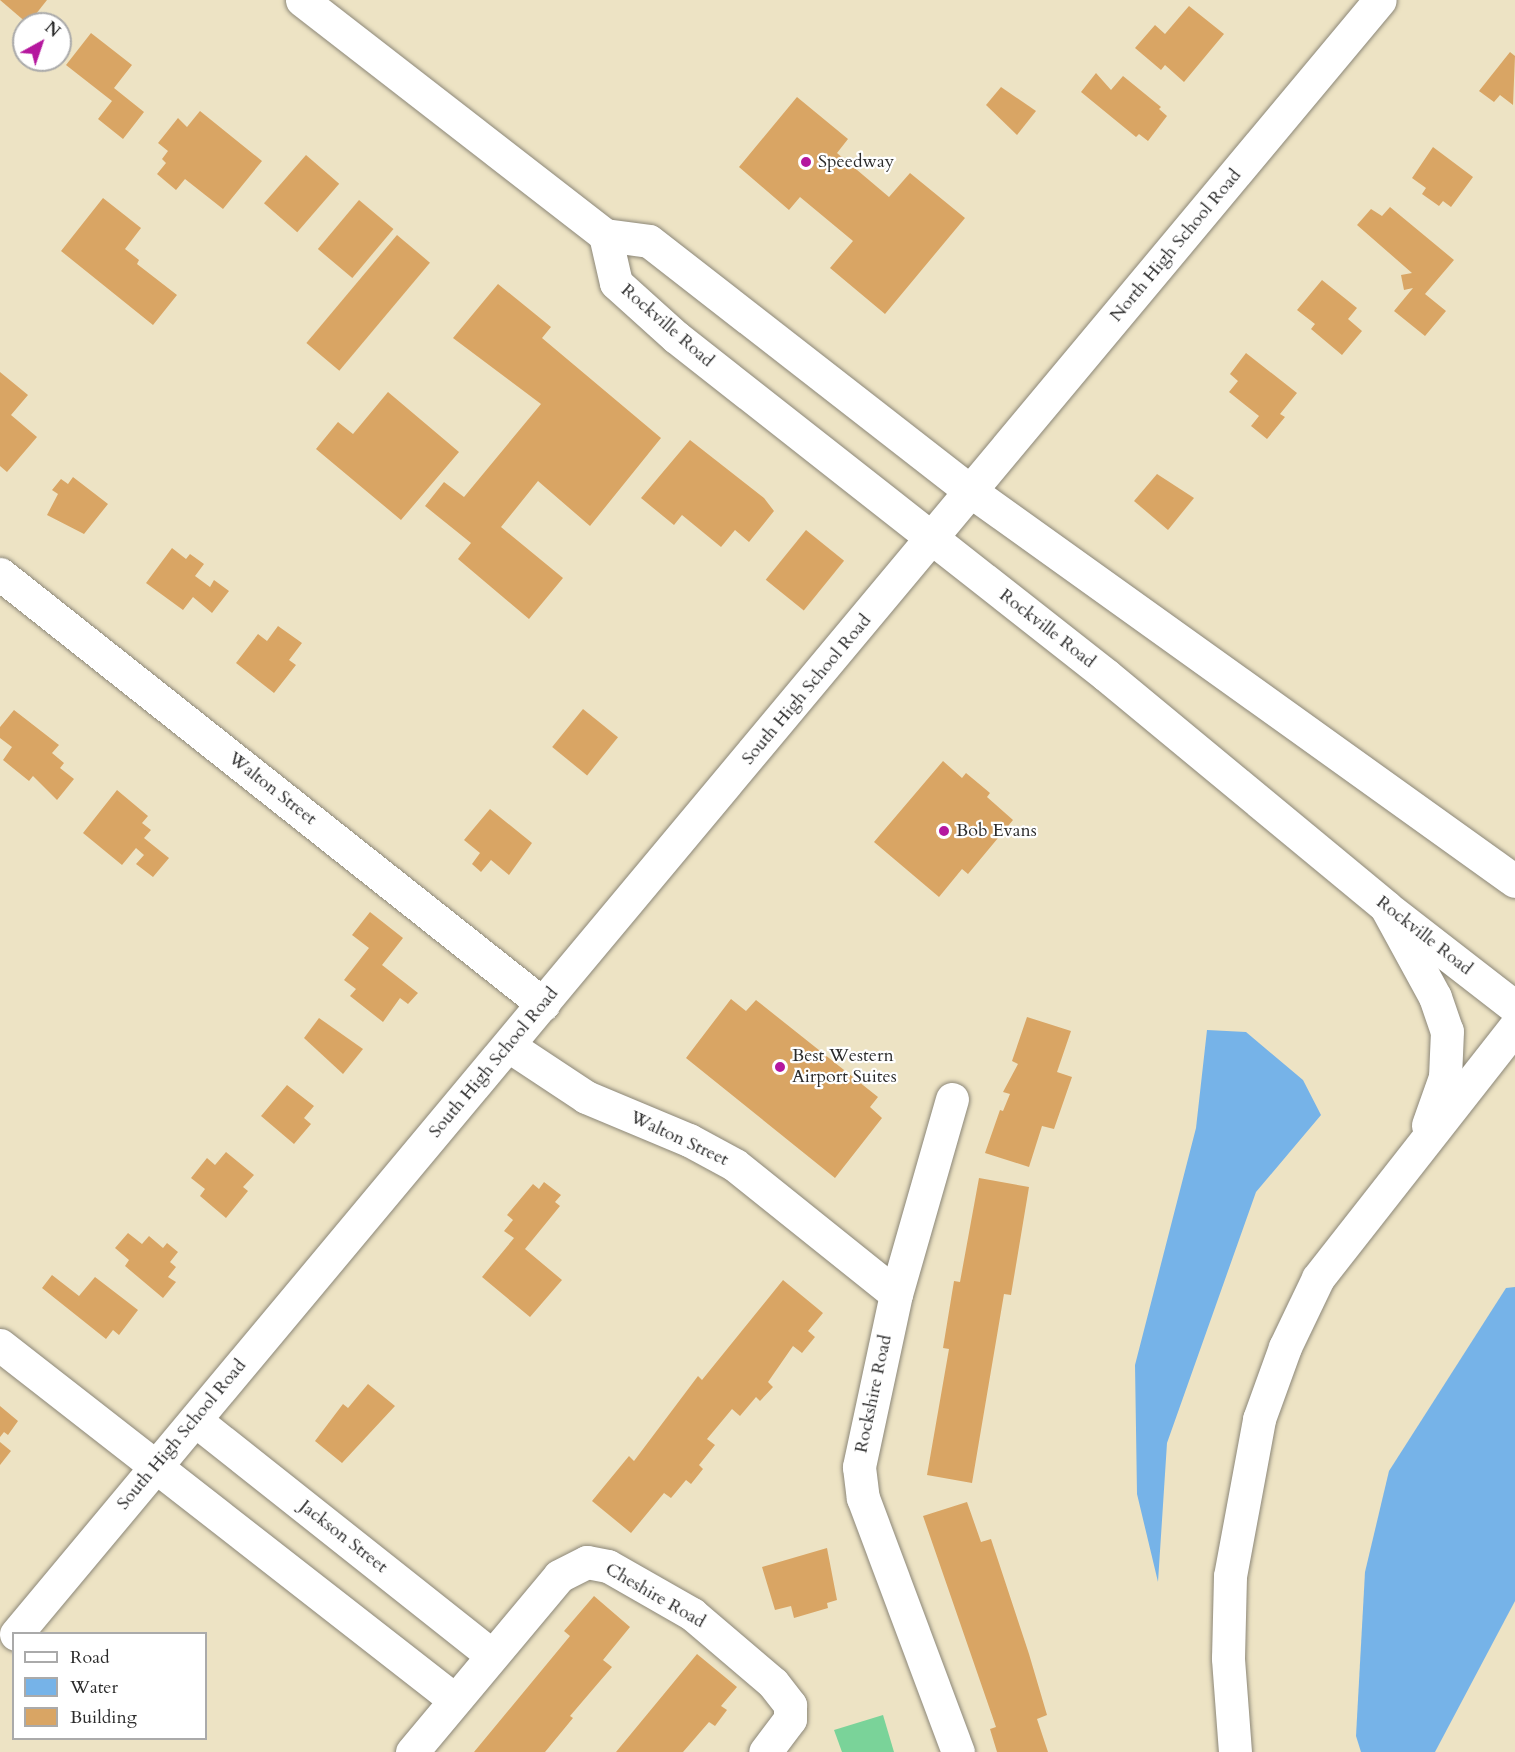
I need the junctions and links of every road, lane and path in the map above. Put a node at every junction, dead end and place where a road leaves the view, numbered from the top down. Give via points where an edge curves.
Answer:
1 (1380, 0) edge
2 (318, 5) edge
3 (605, 236) junction
4 (972, 492) junction
5 (933, 540) junction
6 (0, 574) edge
7 (1515, 881) edge
8 (1386, 907) junction
9 (543, 1004) junction
10 (1515, 1007) edge
11 (1515, 1027) edge
12 (509, 1046) junction
13 (952, 1099) dead end
14 (1420, 1150) junction
15 (896, 1294) junction
16 (0, 1345) edge
17 (195, 1420) junction
18 (155, 1468) junction
19 (18, 1632) edge
20 (12, 1639) edge
21 (0, 1653) edge
22 (491, 1655) junction
23 (455, 1700) junction
24 (412, 1752) edge
25 (765, 1752) edge
26 (958, 1752) edge
27 (1235, 1752) edge

1 - 4 main road, North High School Road
2 - 3 main road
3 - 4 main road via 649,241
3 - 5 main road, Rockville Road via 616,283 676,337
4 - 5 main road, South High School Road
4 - 7 main road
5 - 8 main road, Rockville Road via 1106,675
5 - 9 main road, South High School Road
6 - 9 main road, Walton Street
8 - 10 main road, Rockville Road
8 - 14 main road via 1435,997 1447,1031 1445,1077
9 - 12 main road, South High School Road
11 - 14 main road
12 - 15 main road, Walton Street via 586,1097 689,1140 735,1165
12 - 17 main road, South High School Road
13 - 15 main road, Rockshire Road
14 - 27 main road via 1318,1278 1285,1347 1259,1419 1230,1576 1228,1658
15 - 26 main road, Rockshire Road via 861,1452 861,1491
16 - 18 main road
17 - 18 main road, South High School Road
17 - 22 main road, Jackson Street
18 - 19 main road, South High School Road
18 - 23 main road
20 - 21 main road, South High School Road
22 - 23 main road, Cheshire Road
22 - 25 main road, Cheshire Road via 562,1573 581,1563 608,1566 692,1614 773,1683 790,1705 790,1719
23 - 24 main road, Cheshire Road

